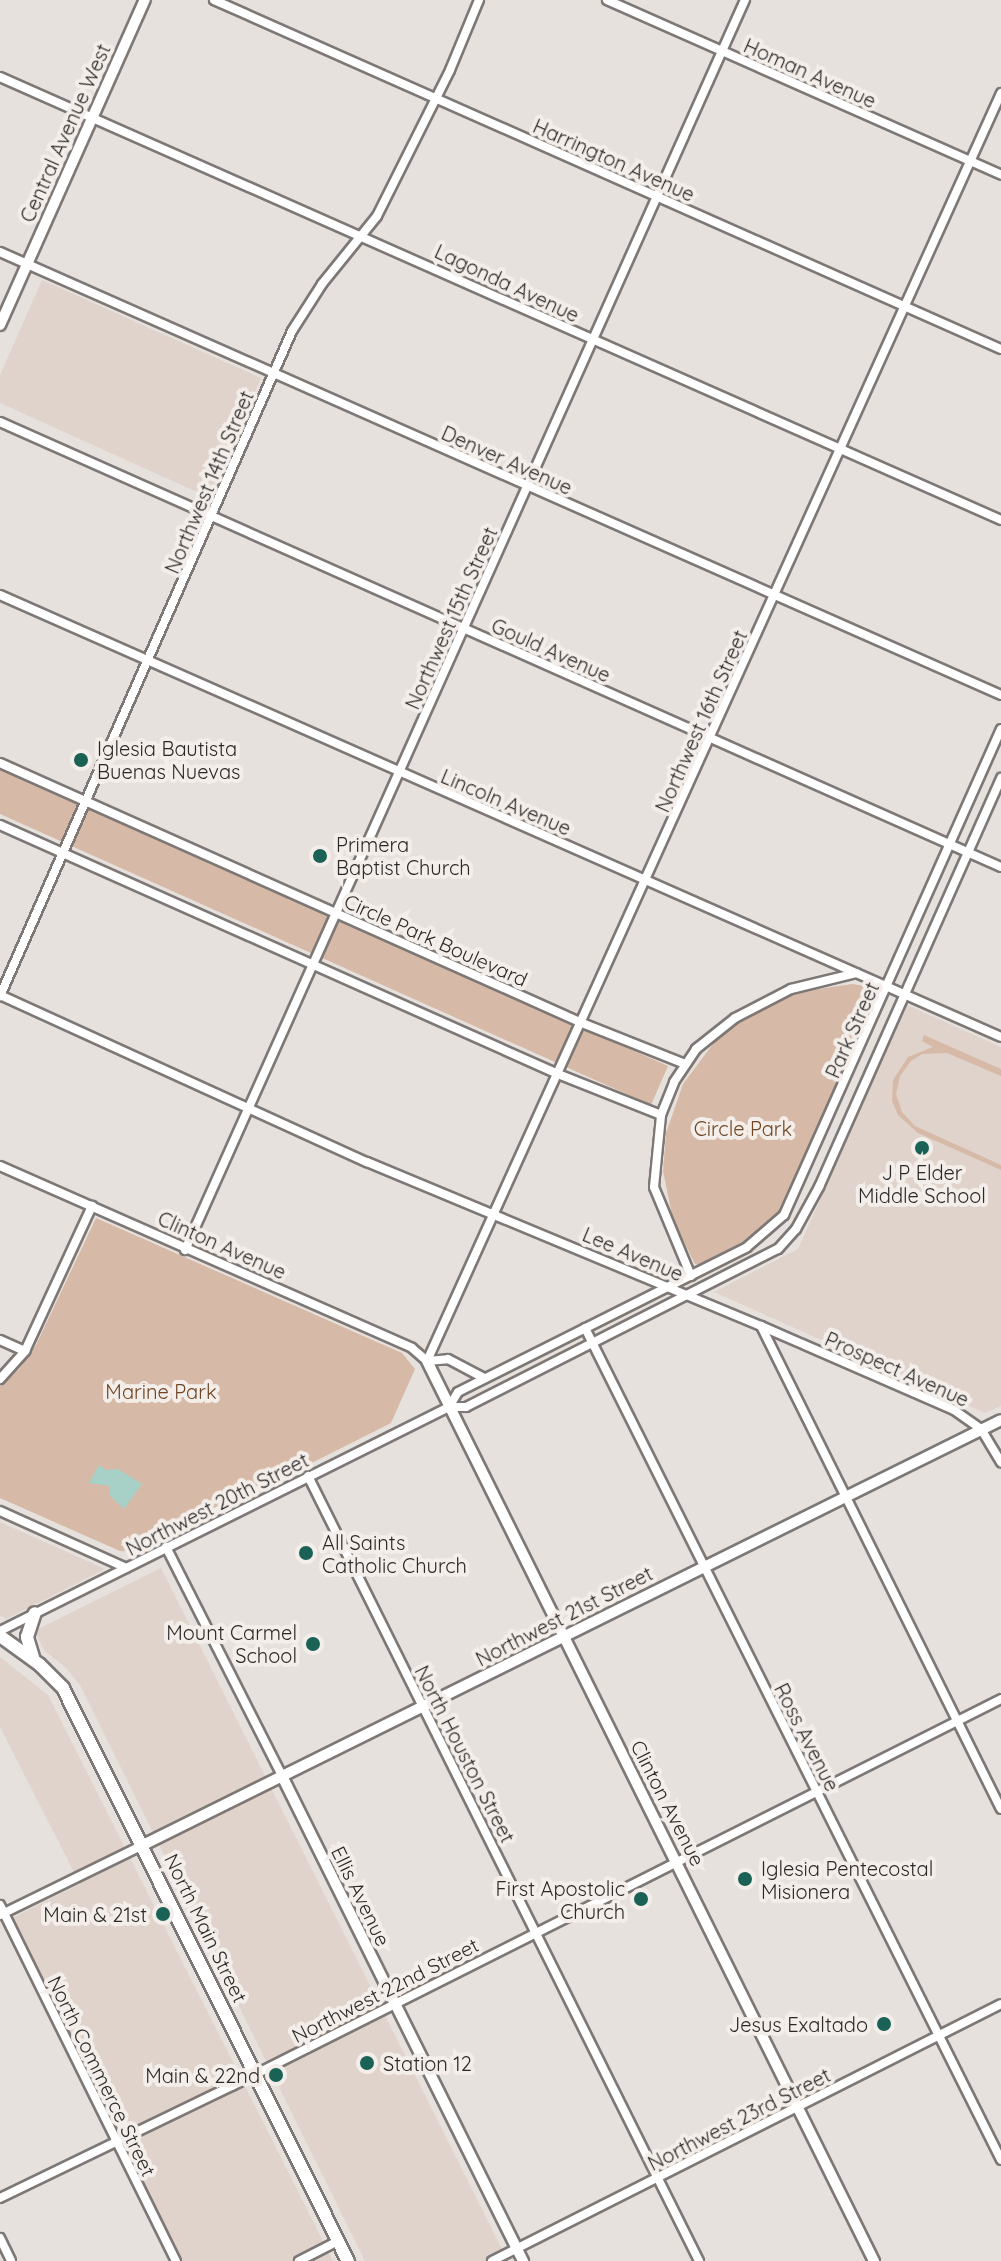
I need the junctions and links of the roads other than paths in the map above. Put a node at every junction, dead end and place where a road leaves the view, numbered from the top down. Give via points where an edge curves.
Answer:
1 (145, 0) edge
2 (214, 0) edge
3 (479, 0) edge
4 (745, 0) edge
5 (612, 1) edge
6 (722, 52) junction
7 (0, 77) edge
8 (1001, 93) edge
9 (436, 98) junction
10 (92, 117) junction
11 (970, 161) junction
12 (1001, 175) edge
13 (657, 196) junction
14 (363, 235) junction
15 (0, 252) edge
16 (26, 264) junction
17 (905, 306) junction
18 (0, 325) edge
19 (593, 340) junction
20 (1001, 349) edge
21 (274, 373) junction
22 (0, 422) edge
23 (840, 449) junction
24 (527, 487) junction
25 (211, 516) junction
26 (1001, 520) edge
27 (0, 595) edge
28 (775, 595) junction
29 (464, 629) junction
30 (149, 661) junction
31 (1001, 695) edge
32 (1001, 729) edge
33 (711, 739) junction
34 (0, 763) edge
35 (399, 773) junction
36 (1001, 778) edge
37 (87, 801) junction
38 (0, 825) edge
39 (948, 844) junction
40 (968, 852) junction
41 (64, 853) junction
42 (1001, 867) edge
43 (647, 880) junction
44 (337, 912) junction
45 (313, 965) junction
46 (857, 973) junction
47 (889, 986) junction
48 (905, 994) junction
49 (0, 995) edge
50 (582, 1023) junction
51 (1001, 1037) edge
52 (685, 1064) junction
53 (558, 1074) junction
54 (249, 1108) junction
55 (661, 1115) junction
56 (0, 1166) edge
57 (92, 1206) junction
58 (496, 1213) junction
59 (185, 1250) junction
60 (691, 1276) junction
61 (666, 1287) junction
62 (691, 1295) junction
63 (761, 1326) junction
64 (585, 1328) junction
65 (0, 1340) edge
66 (593, 1344) junction
67 (25, 1351) junction
68 (427, 1361) junction
69 (484, 1378) junction
70 (0, 1379) edge
71 (449, 1407) junction
72 (1001, 1420) edge
73 (981, 1429) junction
74 (1001, 1462) edge
75 (308, 1476) junction
76 (845, 1496) junction
77 (0, 1511) edge
78 (166, 1547) junction
79 (704, 1566) junction
80 (126, 1568) junction
81 (35, 1613) junction
82 (0, 1634) edge
83 (564, 1636) junction
84 (34, 1660) junction
85 (1001, 1699) edge
86 (423, 1707) junction
87 (957, 1720) junction
88 (282, 1776) junction
89 (817, 1791) junction
90 (1001, 1809) edge
91 (143, 1845) junction
92 (677, 1861) junction
93 (1, 1911) edge
94 (536, 1932) junction
95 (394, 2003) junction
96 (1001, 2004) edge
97 (939, 2036) junction
98 (255, 2073) junction
99 (798, 2108) junction
100 (116, 2142) junction
101 (1001, 2160) edge
102 (657, 2178) junction
103 (0, 2198) edge
104 (0, 2238) edge
105 (338, 2241) junction
106 (517, 2248) junction
107 (11, 2261) edge
108 (176, 2261) edge
109 (299, 2261) edge
110 (348, 2261) edge
111 (492, 2261) edge
112 (523, 2261) edge
113 (699, 2261) edge
114 (874, 2261) edge

1 - 10 street, Central Avenue West
2 - 9 street, Harrington Avenue
3 - 9 street, Northwest 14th Street
4 - 6 street, Northwest 15th Street
5 - 6 street, Homan Avenue
6 - 11 street, Homan Avenue
6 - 13 street, Northwest 15th Street
7 - 10 street, Lagonda Avenue
8 - 11 street, Northwest 16th Street
9 - 13 street, Harrington Avenue
9 - 14 street, Northwest 14th Street
10 - 14 street, Lagonda Avenue
10 - 16 street, Central Avenue West
11 - 12 street, Homan Avenue
11 - 17 street, Northwest 16th Street
13 - 17 street, Harrington Avenue
13 - 19 street, Northwest 15th Street
14 - 19 street, Lagonda Avenue
14 - 21 street, Northwest 14th Street via 322,284 292,331
15 - 16 street, Denver Avenue
16 - 18 street, Central Avenue West
16 - 21 street, Denver Avenue
17 - 20 street, Harrington Avenue
17 - 23 street, Northwest 16th Street
19 - 23 street, Lagonda Avenue
19 - 24 street, Northwest 15th Street
21 - 24 street, Denver Avenue
21 - 25 street, Northwest 14th Street
22 - 25 street, Gould Avenue
23 - 26 street, Lagonda Avenue
23 - 28 street, Northwest 16th Street
24 - 28 street, Denver Avenue
24 - 29 street, Northwest 15th Street
25 - 29 street, Gould Avenue
25 - 30 street, Northwest 14th Street
27 - 30 street, Lincoln Avenue
28 - 31 street, Denver Avenue
28 - 33 street, Northwest 16th Street
29 - 33 street, Gould Avenue
29 - 35 street, Northwest 15th Street
30 - 35 street, Lincoln Avenue
30 - 37 street, Northwest 14th Street
32 - 39 street, Park Street
33 - 39 street, Gould Avenue
33 - 43 street, Northwest 16th Street
34 - 37 street, Circle Park Boulevard
35 - 43 street, Lincoln Avenue
35 - 44 street, Northwest 15th Street
36 - 40 street, Park Street
37 - 41 street, Northwest 14th Street
37 - 44 street, Circle Park Boulevard
38 - 41 street
39 - 40 street, Gould Avenue
39 - 47 street, Park Street
40 - 42 street, Gould Avenue
40 - 48 street, Park Street
41 - 45 street
41 - 49 street, Northwest 14th Street
43 - 46 street, Lincoln Avenue
43 - 50 street, Northwest 16th Street
44 - 45 street, Northwest 15th Street
44 - 50 street, Circle Park Boulevard
45 - 53 street
45 - 54 street, Northwest 15th Street
46 - 47 street, Lincoln Avenue
46 - 52 street via 762,1002 710,1037
47 - 48 street, Lincoln Avenue
47 - 60 street, Park Street via 784,1215 747,1247
48 - 51 street, Lincoln Avenue
48 - 62 street, Park Street via 796,1229 759,1261
49 - 54 street, Lee Avenue
50 - 52 street, Circle Park Boulevard
50 - 53 street, Northwest 16th Street
52 - 55 street
53 - 55 street
53 - 58 street, Northwest 16th Street
54 - 58 street, Lee Avenue
54 - 59 street, Northwest 15th Street
55 - 60 street via 654,1187
56 - 57 street, Clinton Avenue
57 - 59 street, Clinton Avenue
57 - 67 street
58 - 61 street, Lee Avenue
58 - 68 street, Northwest 16th Street
59 - 68 street, Clinton Avenue via 412,1348
60 - 61 street, Park Street
61 - 62 street, Lee Avenue
61 - 64 street, Northwest 20th Street
62 - 63 street, Lee Avenue
62 - 66 street, Northwest 20th Street
63 - 73 street, Prospect Avenue via 954,1410
63 - 76 street
64 - 66 street, Ross Avenue
64 - 69 street, Northwest 20th Street
65 - 67 street
66 - 71 street, Northwest 20th Street via 466,1407
66 - 79 street, Ross Avenue
67 - 70 street
68 - 69 street, Clinton Avenue via 448,1359
68 - 71 street, Clinton Avenue
69 - 71 street, Northwest 20th Street via 458,1392
71 - 75 street, Northwest 20th Street
71 - 83 street, Clinton Avenue
72 - 73 street, Northwest 21st Street
73 - 74 street, Prospect Avenue
73 - 76 street, Northwest 21st Street
75 - 78 street, Northwest 20th Street
75 - 86 street, North Houston Street
76 - 79 street, Northwest 21st Street
76 - 87 street
77 - 80 street
78 - 80 street, Northwest 20th Street
78 - 88 street, Ellis Avenue
79 - 83 street, Northwest 21st Street
79 - 89 street, Ross Avenue
80 - 81 street, Northwest 20th Street
81 - 82 street, Northwest 20th Street
81 - 84 main road via 27,1646
82 - 84 main road, North Main Street
83 - 86 street, Northwest 21st Street
83 - 92 street, Clinton Avenue
84 - 91 main road, North Main Street via 63,1688
85 - 87 street, Northwest 22nd Street
86 - 88 street, Northwest 21st Street
86 - 94 street, North Houston Street
87 - 89 street, Northwest 22nd Street
87 - 90 street
88 - 91 street, Northwest 21st Street
88 - 95 street, Ellis Avenue
89 - 92 street, Northwest 22nd Street
89 - 97 street, Ross Avenue
91 - 93 street
91 - 98 main road, North Main Street
92 - 94 street, Northwest 22nd Street
92 - 99 street, Clinton Avenue
93 - 100 street, North Commerce Street
94 - 95 street, Northwest 22nd Street
94 - 102 street, North Houston Street
95 - 98 street, Northwest 22nd Street
95 - 106 street, Ellis Avenue
96 - 97 street, Northwest 23rd Street
97 - 99 street, Northwest 23rd Street
97 - 101 street, Ross Avenue
98 - 100 street, Northwest 22nd Street
98 - 105 main road, North Main Street
99 - 102 street, Northwest 23rd Street
99 - 114 street, Clinton Avenue
100 - 103 street, Northwest 22nd Street
100 - 108 street, North Commerce Street
102 - 106 street, Northwest 23rd Street
102 - 113 street, North Houston Street
104 - 107 street
105 - 109 street
105 - 110 main road, North Main Street
106 - 111 street, Northwest 23rd Street
106 - 112 street, Ellis Avenue

